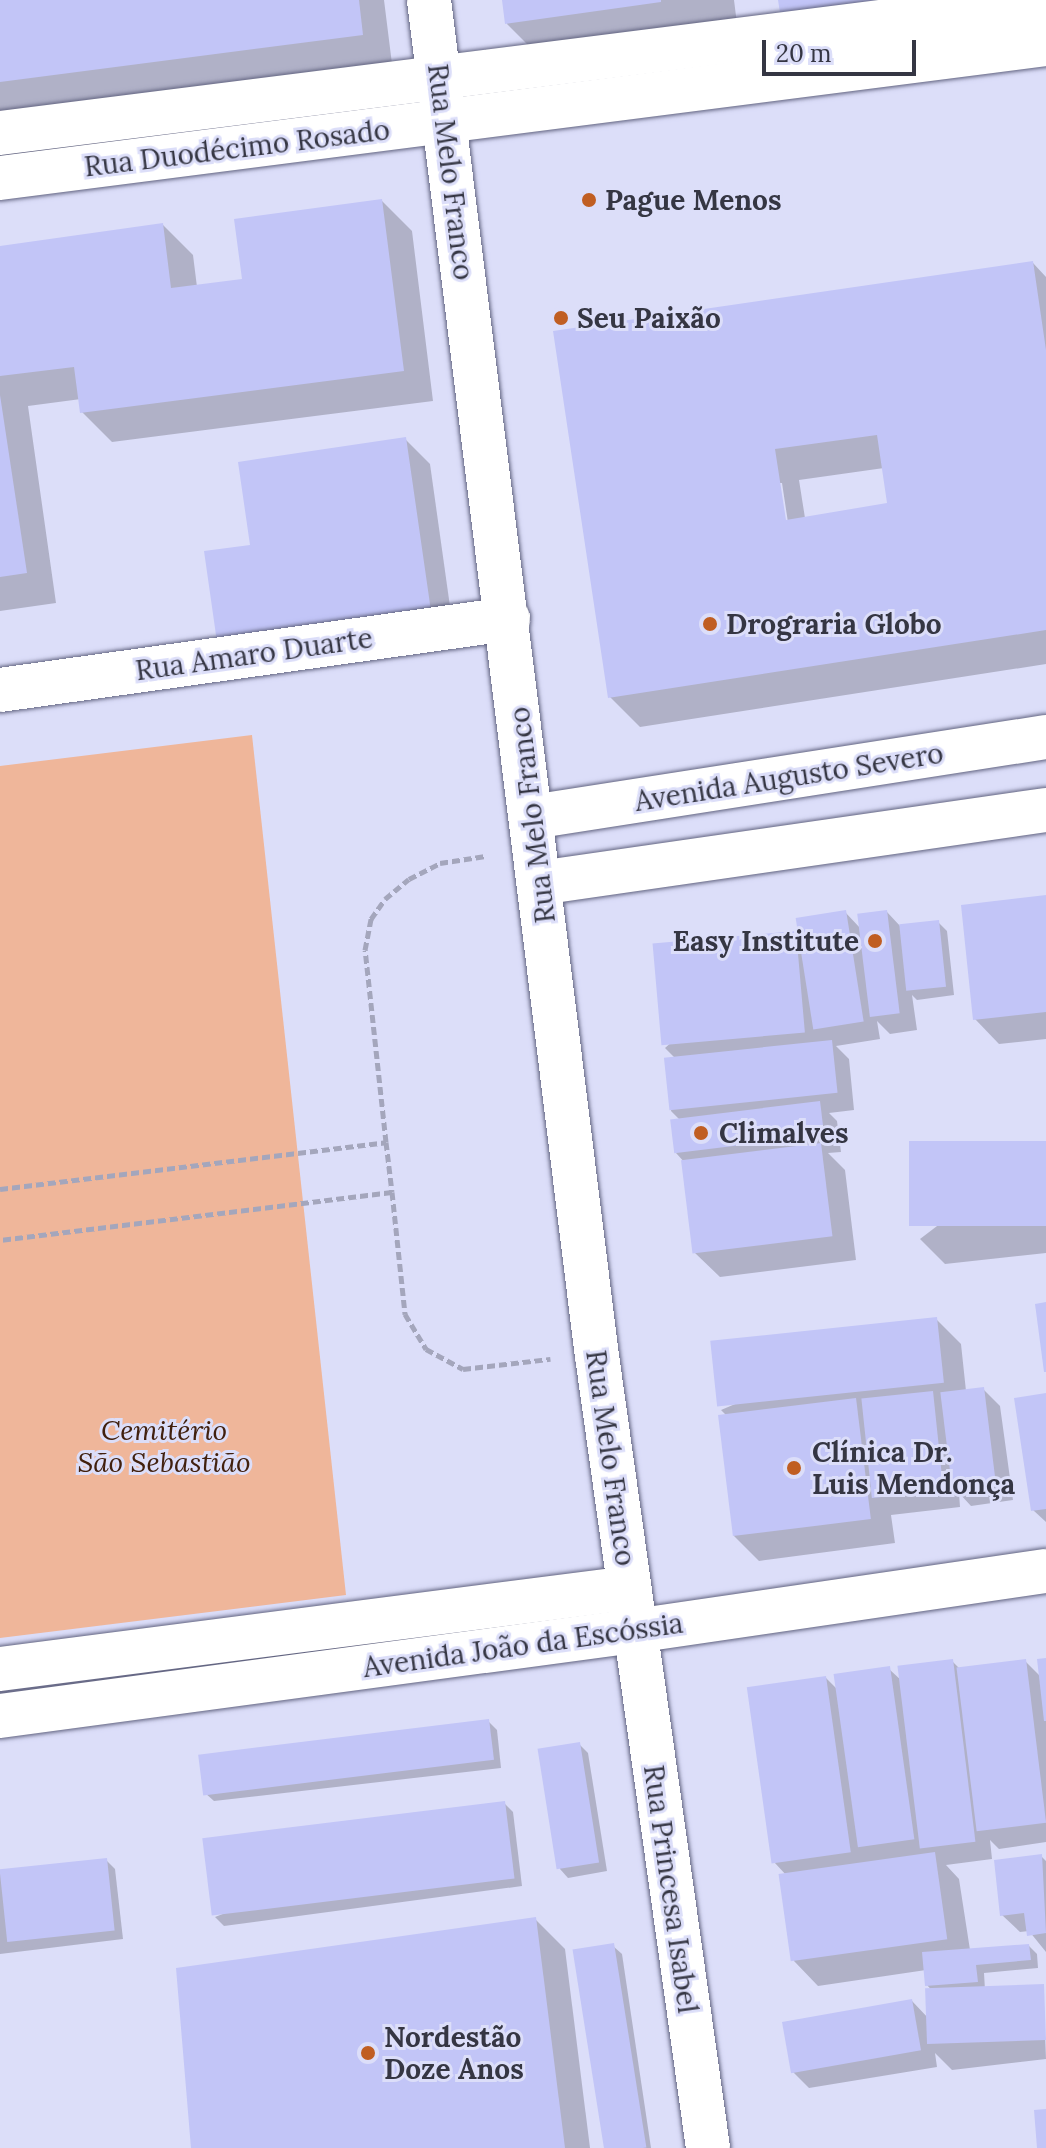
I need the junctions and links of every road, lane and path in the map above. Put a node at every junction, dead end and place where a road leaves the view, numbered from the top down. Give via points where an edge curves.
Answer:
1 (429, 0) edge
2 (1046, 1) edge
3 (1046, 44) edge
4 (438, 77) junction
5 (444, 120) junction
6 (0, 133) edge
7 (0, 178) edge
8 (508, 619) junction
9 (0, 690) edge
10 (1046, 737) edge
11 (1046, 810) edge
12 (532, 817) junction
13 (539, 883) junction
14 (386, 1142) junction
15 (0, 1189) edge
16 (392, 1192) junction
17 (0, 1240) edge
18 (597, 1356) junction
19 (1046, 1571) edge
20 (629, 1588) junction
21 (634, 1631) junction
22 (0, 1669) edge
23 (0, 1716) edge
24 (708, 2148) edge

1 - 4 main road, Rua Melo Franco
2 - 4 main road, Rua Duodécimo Rosado
3 - 5 main road, Rua Duodécimo Rosado
4 - 5 main road, Rua Melo Franco
4 - 6 main road, Rua Duodécimo Rosado
5 - 7 main road, Rua Duodécimo Rosado
5 - 8 main road, Rua Melo Franco
8 - 9 main road, Rua Amaro Duarte
8 - 12 main road, Rua Melo Franco
10 - 12 main road, Avenida Augusto Severo
11 - 13 main road
12 - 13 main road, Rua Melo Franco
12 - 14 path via 489,855 440,863 409,879 371,919 365,950
13 - 18 main road, Rua Melo Franco
14 - 15 path
14 - 16 path
16 - 17 path
16 - 18 path via 405,1314 426,1349 463,1369
18 - 20 main road, Rua Melo Franco
19 - 21 main road, Avenida João da Escóssia
20 - 21 main road, Rua Melo Franco
20 - 22 main road, Avenida João da Escóssia
21 - 23 main road, Avenida João da Escóssia
21 - 24 main road, Rua Princesa Isabel

